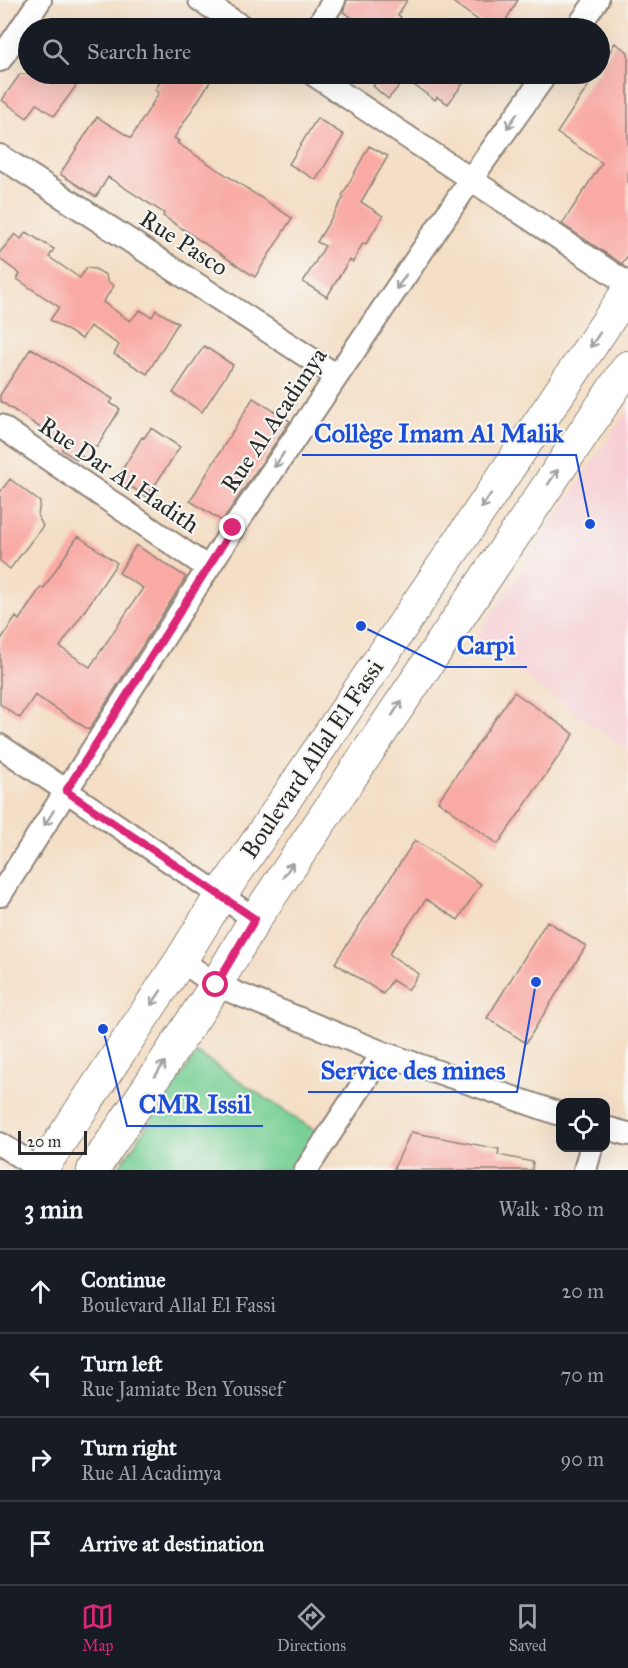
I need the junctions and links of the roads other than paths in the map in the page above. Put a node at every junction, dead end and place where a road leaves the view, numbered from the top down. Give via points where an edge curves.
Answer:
1 (40, 0) edge
2 (200, 0) edge
3 (334, 0) edge
4 (597, 0) edge
5 (28, 18) edge
6 (228, 18) edge
7 (323, 18) edge
8 (584, 18) edge
9 (18, 33) edge
10 (0, 60) edge
11 (327, 84) edge
12 (539, 84) edge
13 (0, 156) edge
14 (471, 178) junction
15 (628, 284) edge
16 (628, 291) edge
17 (628, 367) edge
18 (337, 376) junction
19 (0, 426) edge
20 (208, 568) junction
21 (0, 746) edge
22 (66, 791) junction
23 (0, 895) edge
24 (221, 895) junction
25 (255, 919) junction
26 (181, 960) junction
27 (216, 985) junction
28 (383, 1053) junction
29 (556, 1112) edge
30 (610, 1129) edge
31 (628, 1134) edge
32 (0, 1144) edge
33 (590, 1152) edge
34 (41, 1170) edge
35 (93, 1170) edge
36 (306, 1170) edge
37 (585, 1170) edge

1 - 5 street
2 - 6 street
3 - 7 street
4 - 8 street
9 - 10 street
11 - 14 street
12 -> 14 street, Rue Al Acadimya
13 - 18 street, Rue Pasco
14 - 15 street
14 -> 18 street, Rue Al Acadimya
16 -> 24 main road, Boulevard Allal El Fassi
25 -> 17 main road, Boulevard Allal El Fassi
18 -> 20 street, Rue Al Acadimya
19 - 20 street, Rue Dar Al Hadith
20 - 22 street, Rue Al Acadimya
21 - 22 street
22 -> 23 street, Rue Al Acadimya
22 - 24 street
24 - 25 street
24 - 26 main road, Boulevard Allal El Fassi
25 - 27 main road, Boulevard Allal El Fassi
26 - 27 street
26 -> 34 main road, Boulevard Allal El Fassi
27 - 28 street
35 -> 27 main road, Boulevard Allal El Fassi
28 - 29 street
28 - 36 street
30 - 31 street
32 - 34 street
33 - 37 street

